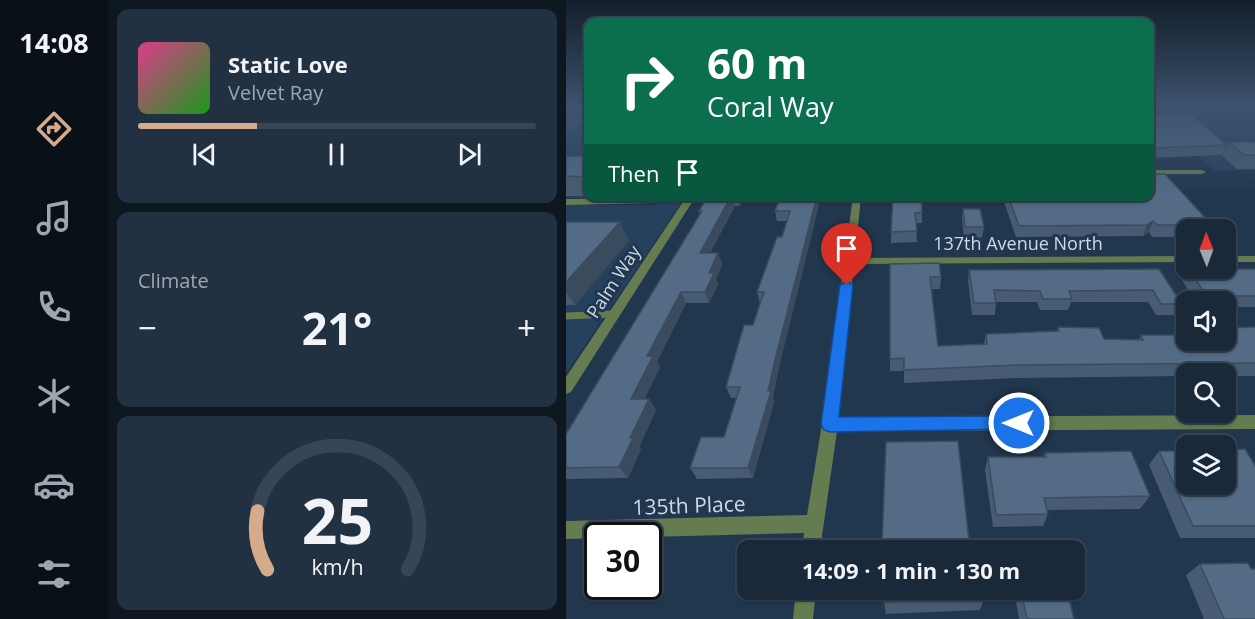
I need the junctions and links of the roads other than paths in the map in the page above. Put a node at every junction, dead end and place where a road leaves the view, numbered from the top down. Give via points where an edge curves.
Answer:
1 (1154, 172) edge
2 (1202, 172) dead end
3 (652, 201) dead end
4 (689, 201) edge
5 (856, 201) edge
6 (566, 202) edge
7 (1176, 259) edge
8 (1236, 259) edge
9 (1256, 259) edge
10 (850, 261) junction
11 (614, 314) junction
12 (566, 316) edge
13 (566, 388) edge
14 (1256, 422) edge
15 (830, 424) junction
16 (814, 524) junction
17 (566, 530) edge
18 (812, 540) edge
19 (805, 600) edge
20 (803, 619) edge

1 - 2 street
3 - 6 street
4 - 11 street, Palm Way
5 - 10 street
7 - 10 street, 137th Avenue North
8 - 9 street
10 - 15 street
11 - 12 lane
11 - 13 street, Palm Way
14 - 15 street
15 - 16 street
16 - 17 street, 135th Place
16 - 18 street
19 - 20 street

